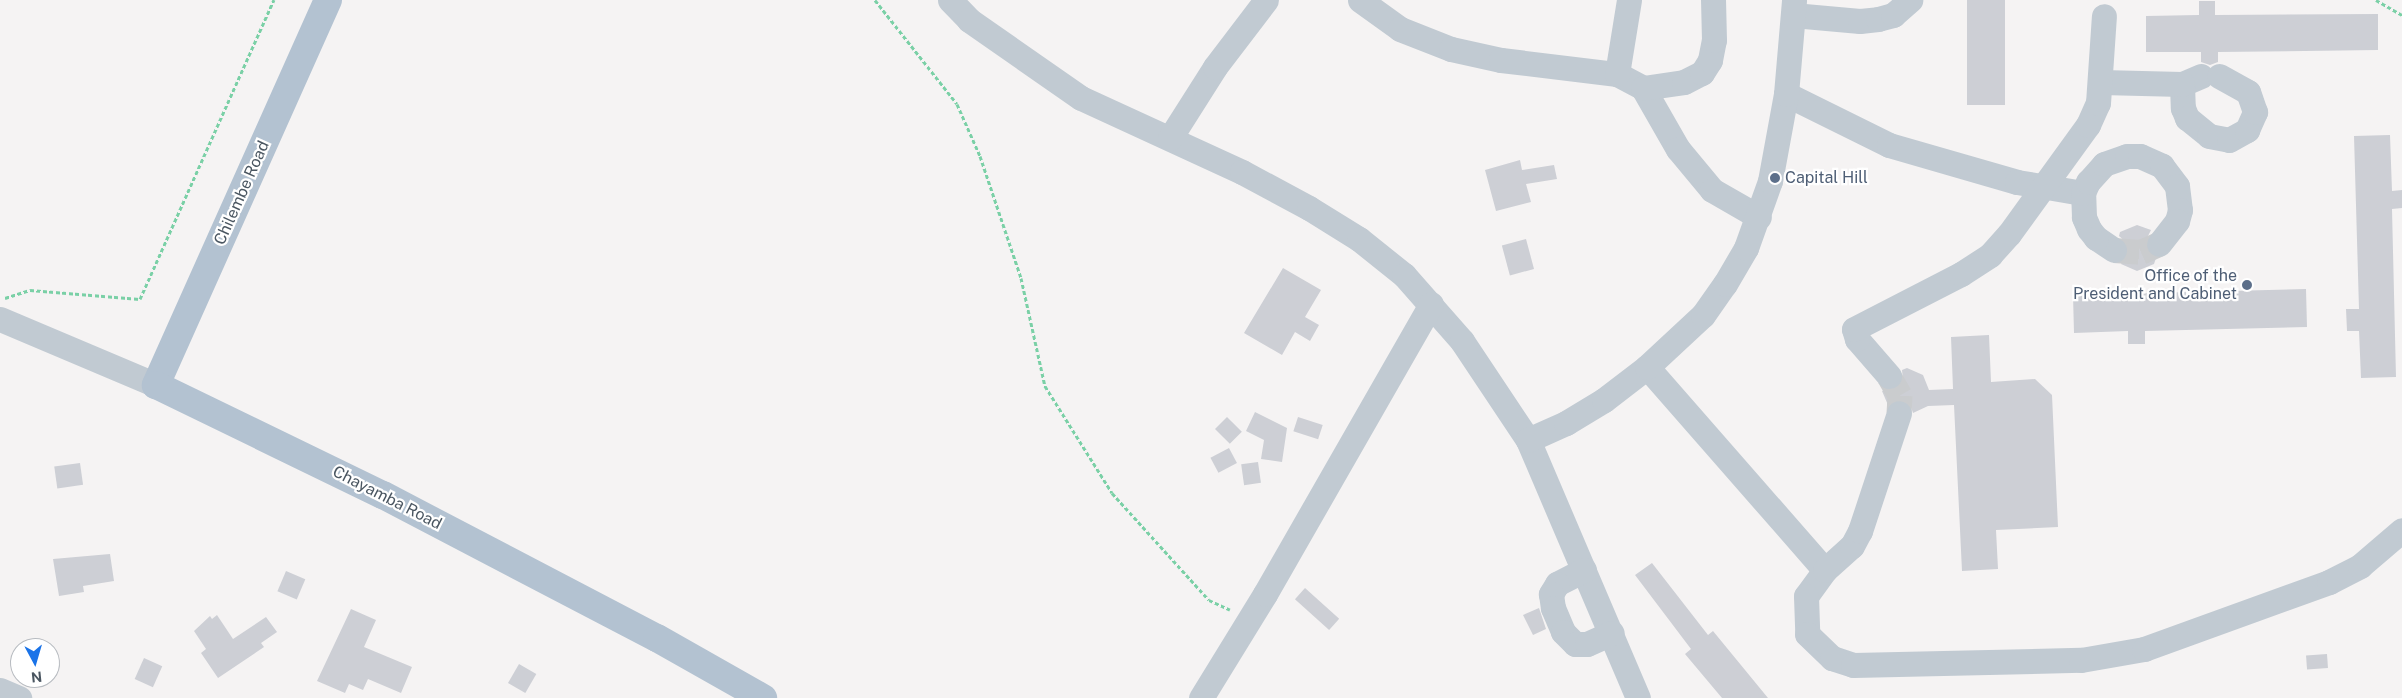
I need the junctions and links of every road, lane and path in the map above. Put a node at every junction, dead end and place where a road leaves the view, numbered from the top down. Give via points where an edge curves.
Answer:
1 (274, 0) edge
2 (328, 0) edge
3 (875, 0) edge
4 (950, 0) edge
5 (1266, 0) edge
6 (1360, 0) edge
7 (1629, 0) edge
8 (1713, 0) edge
9 (1910, 0) edge
10 (2376, 0) edge
11 (1793, 8) edge
12 (2402, 15) edge
13 (2104, 16) dead end
14 (1617, 74) junction
15 (2200, 78) dead end
16 (2101, 82) junction
17 (1643, 88) junction
18 (1786, 94) junction
19 (1170, 138) junction
20 (2041, 188) junction
21 (2083, 193) junction
22 (1759, 217) junction
23 (2159, 244) tunnel mouth
24 (2114, 250) tunnel mouth
25 (0, 300) edge
26 (1431, 304) junction
27 (0, 320) edge
28 (1647, 367) junction
29 (1889, 376) tunnel mouth
30 (156, 386) junction
31 (1899, 413) tunnel mouth
32 (1528, 440) junction
33 (2402, 530) edge
34 (1584, 570) junction
35 (1826, 570) junction
36 (1249, 619) junction
37 (1612, 633) junction
38 (0, 690) edge
39 (19, 698) edge
40 (763, 698) edge
41 (1201, 698) edge
42 (1638, 698) edge

1 - 25 path via 140,298 30,290
2 - 30 main road, Chilembe Road
3 - 36 path via 957,104 976,147 1021,278 1045,386 1112,492 1129,512 1209,600
4 - 19 street via 969,20 1081,98
5 - 19 street via 1214,67
6 - 14 street via 1400,29 1451,49 1501,60
7 - 14 street
8 - 17 street via 1714,40 1710,60 1702,73 1684,82
9 - 11 street via 1894,15 1878,19 1860,20
10 - 12 path
11 - 18 street
13 - 16 street
14 - 17 street
15 - 16 street
16 - 20 street via 2098,103 2088,126
17 - 22 street via 1693,169 1724,198
18 - 20 street via 1889,144
18 - 22 street via 1772,173
19 - 26 street via 1242,172 1359,239 1404,275
20 - 21 street
20 - 29 street via 1990,255 1961,274 1854,329 1856,339
21 - 23 street via 2095,172 2115,158 2140,156 2162,166 2177,186 2180,210 2172,232
21 - 24 street via 2084,217 2089,228 2096,238
22 - 28 street via 1742,255 1703,315
26 - 32 street via 1462,341
26 - 36 street
27 - 30 street, Chayamba Road
28 - 32 street via 1597,405
28 - 35 street
30 - 40 main road, Chayamba Road via 383,495 657,638
31 - 35 street via 1860,531 1852,546
32 - 34 street
33 - 35 street via 2360,566 2329,582 2144,649 2082,660 1889,666 1852,665 1832,658 1806,634 1804,622 1806,596
34 - 37 street
34 - 37 street via 1557,584 1551,594 1553,608 1564,632 1575,644 1587,644
36 - 41 street
37 - 42 street
38 - 39 street

